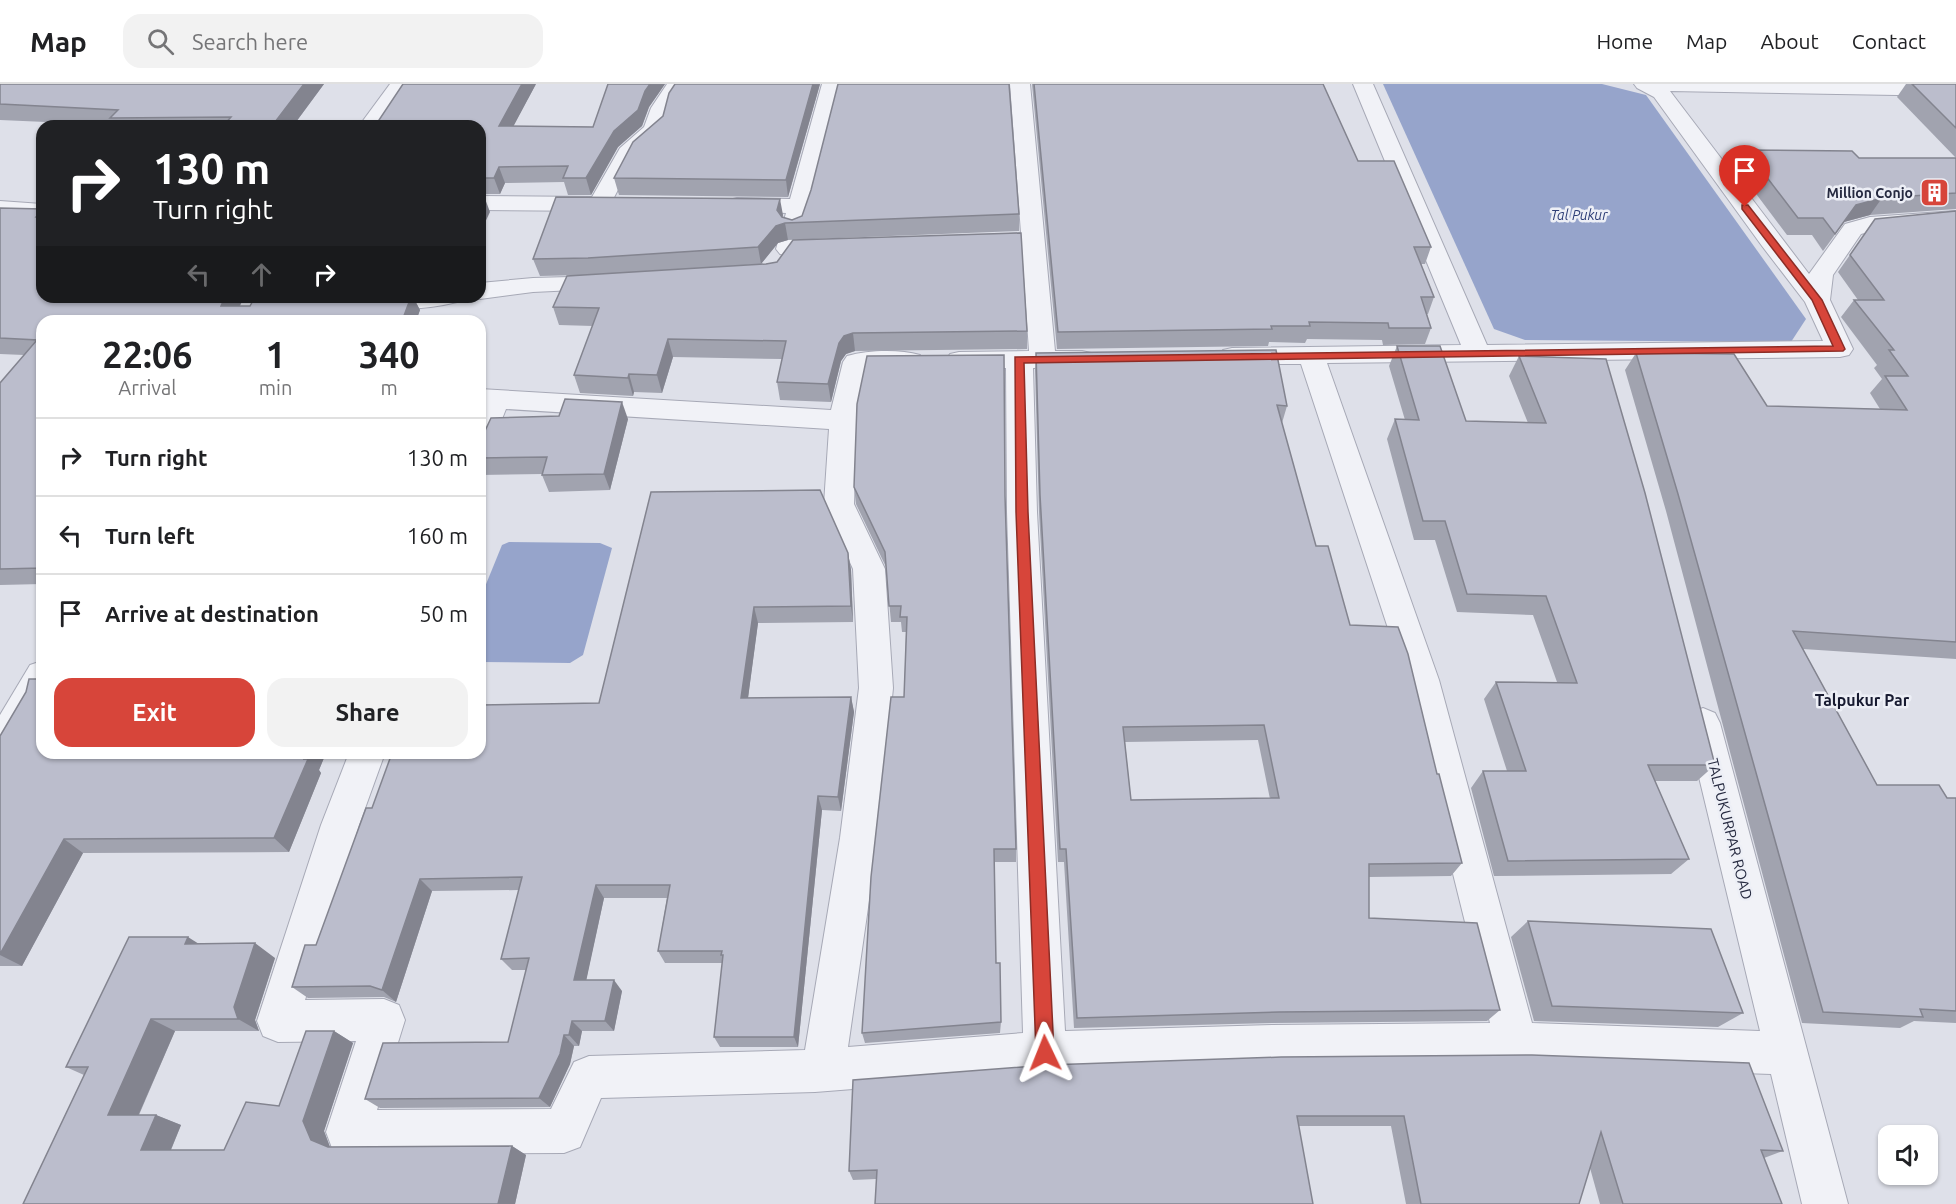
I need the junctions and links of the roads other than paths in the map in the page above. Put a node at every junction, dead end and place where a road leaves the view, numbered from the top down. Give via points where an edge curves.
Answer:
1 (400, 84) edge
2 (677, 84) edge
3 (832, 84) edge
4 (1020, 84) edge
5 (1363, 84) edge
6 (1645, 84) edge
7 (1956, 90) edge
8 (374, 120) edge
9 (486, 203) edge
10 (600, 204) junction
11 (624, 204) edge
12 (718, 205) edge
13 (800, 206) junction
14 (0, 208) edge
15 (36, 211) edge
16 (1956, 218) edge
17 (1033, 240) junction
18 (953, 243) edge
19 (791, 254) edge
20 (628, 282) edge
21 (486, 290) edge
22 (1817, 300) junction
23 (1604, 351) junction
24 (1477, 352) junction
25 (1311, 355) junction
26 (1206, 357) edge
27 (1101, 359) edge
28 (1031, 360) junction
29 (1614, 385) edge
30 (488, 399) edge
31 (843, 420) junction
32 (36, 685) edge
33 (1696, 696) edge
34 (0, 747) edge
35 (365, 759) edge
36 (1516, 1044) junction
37 (1045, 1053) junction
38 (1787, 1053) junction
39 (822, 1070) junction
40 (1825, 1204) edge

1 - 8 street
2 - 10 street via 654,130 627,149
3 - 13 street
4 - 17 street
5 - 24 street
6 - 7 street
6 - 22 street via 1661,93
9 - 10 street
10 - 11 street
12 - 13 street
13 - 19 street
14 - 15 street
16 - 22 street via 1870,224 1853,229 1821,275
17 - 18 street
17 - 28 street
20 - 21 street
22 - 23 street via 1840,349
23 - 24 street
23 - 29 street
24 - 25 street
25 - 26 street
25 - 36 street via 1422,680
27 - 28 street
28 - 31 street via 856,362
28 - 37 street via 1022,512
30 - 31 street
31 - 39 street via 839,504 869,569 876,688 860,838
32 - 34 street
33 - 38 street, TALPUKURPAR ROAD
35 - 39 street via 278,1021 384,1020 348,1132 564,1131 589,1077
36 - 37 street
36 - 38 street
37 - 39 street
38 - 40 street, TALPUKURPAR ROAD

